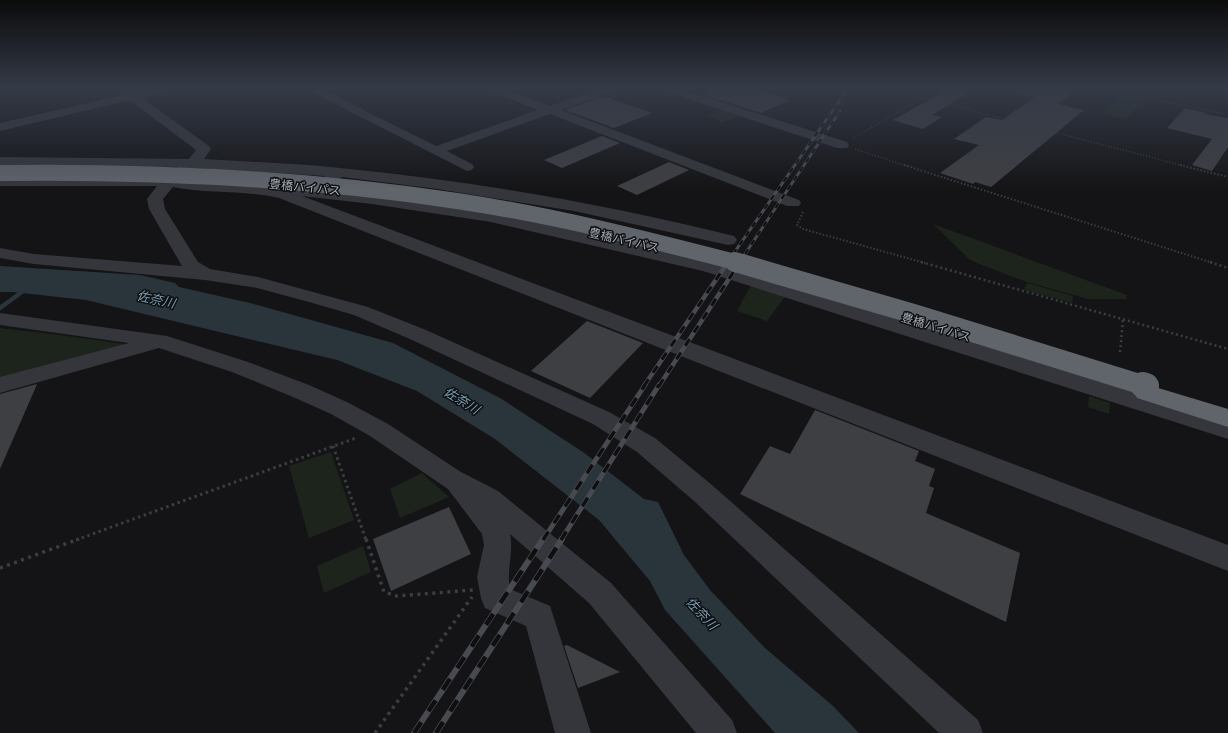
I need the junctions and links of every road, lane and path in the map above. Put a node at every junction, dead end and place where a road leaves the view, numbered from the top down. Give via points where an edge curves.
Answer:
1 (25, 121) edge
2 (167, 121) edge
3 (376, 121) edge
4 (521, 121) edge
5 (578, 121) edge
6 (768, 121) edge
7 (884, 121) edge
8 (1013, 121) edge
9 (0, 127) edge
10 (842, 145) junction
11 (435, 151) junction
12 (0, 161) edge
13 (192, 162) junction
14 (339, 172) junction
15 (0, 173) edge
16 (0, 176) edge
17 (1228, 177) edge
18 (0, 181) edge
19 (169, 182) junction
20 (437, 184) junction
21 (246, 188) junction
22 (314, 192) junction
23 (412, 204) junction
24 (793, 204) joint
25 (728, 240) dead end
26 (0, 253) edge
27 (1228, 268) edge
28 (205, 274) junction
29 (0, 319) edge
30 (1123, 320) junction
31 (160, 341) junction
32 (1228, 349) edge
33 (1120, 352) dead end
34 (0, 385) edge
35 (1228, 410) edge
36 (1228, 418) edge
37 (379, 430) junction
38 (1228, 430) edge
39 (333, 446) junction
40 (452, 479) junction
41 (1228, 558) edge
42 (0, 568) edge
43 (375, 733) edge
44 (573, 733) edge
45 (719, 733) edge
46 (964, 733) edge

1 - 9 street
2 - 13 street via 202,147 203,151
3 - 11 street
4 - 11 street
5 - 24 street
6 - 10 street
7 - 10 path
8 - 17 path
10 - 27 path
11 - 20 street via 467,167
12 - 13 street
13 - 14 street
13 - 19 street
14 - 20 street
14 - 22 street
15 - 35 highway, 豊橋バイパス, bridge via 114,173 249,178 434,198 521,212 763,271
16 - 36 highway, 豊橋バイパス, bridge via 88,176 313,187 517,216 668,250 760,275
18 - 19 street
19 - 21 street
19 - 28 street via 155,199 156,209 191,266
20 - 23 street
20 - 25 street via 574,206
21 - 22 street
21 - 41 street via 292,197
22 - 23 street
23 - 38 street via 568,233 709,267
24 - 30 path via 803,207 797,225 803,229
26 - 28 street via 34,259
28 - 46 street via 258,283 361,311 602,418 646,445 703,493
29 - 31 street
30 - 32 path
30 - 33 path
31 - 34 street
31 - 37 street via 240,367 301,391
37 - 39 path
37 - 40 street
39 - 42 path
39 - 43 path via 384,592 397,596 478,589
40 - 44 street via 495,530 498,545 492,577 496,598 539,616
40 - 45 street via 488,499 600,593

